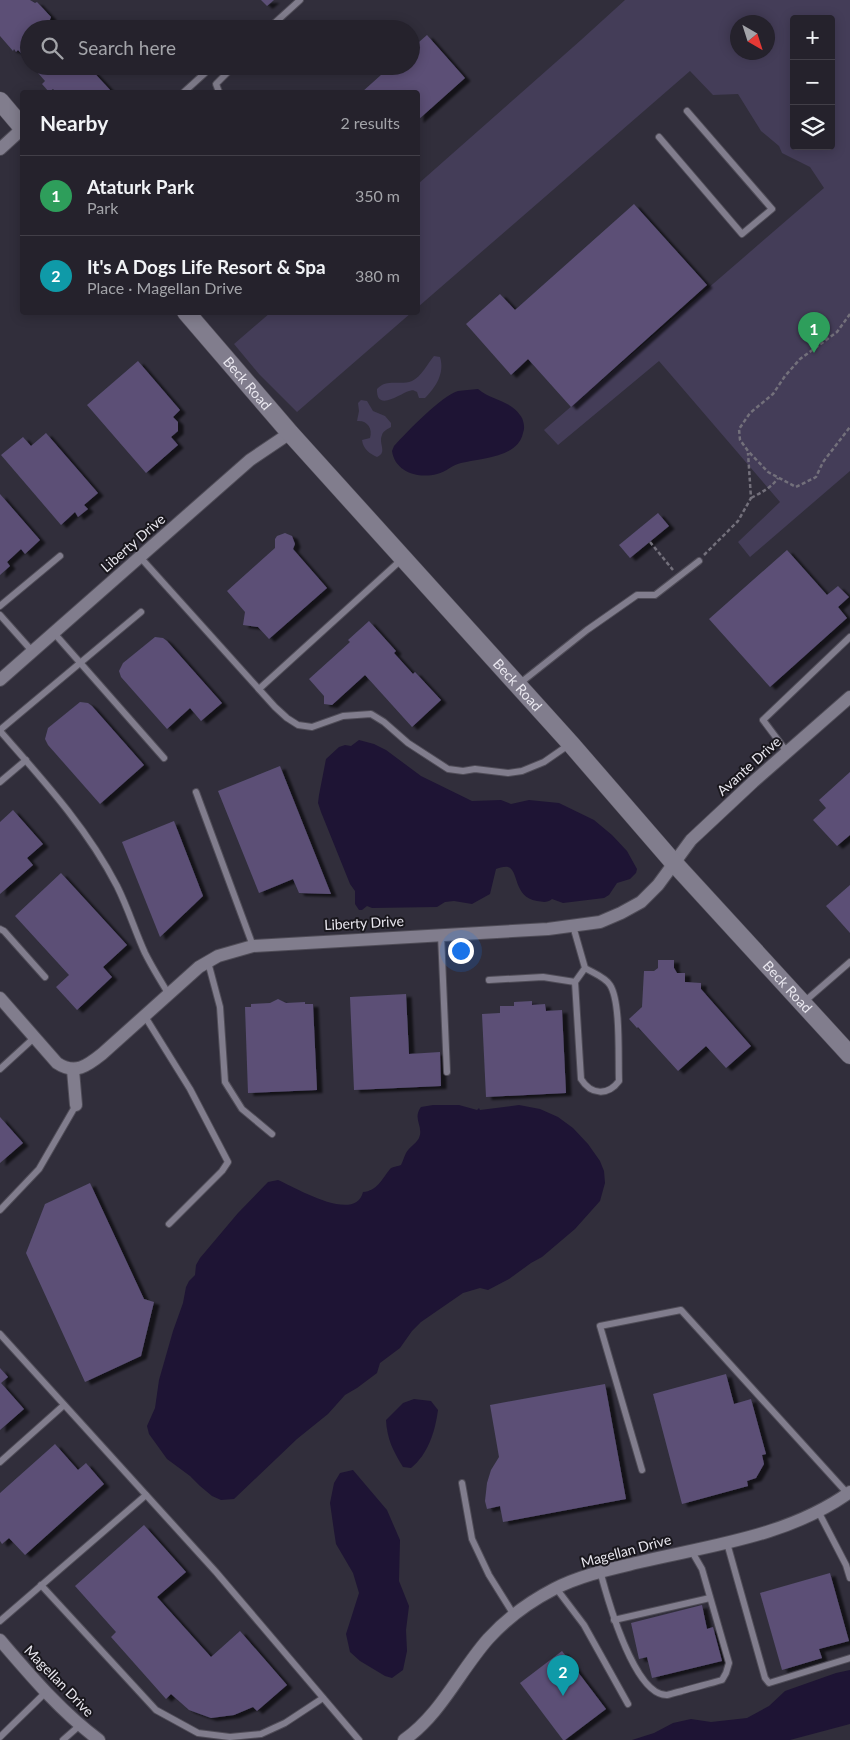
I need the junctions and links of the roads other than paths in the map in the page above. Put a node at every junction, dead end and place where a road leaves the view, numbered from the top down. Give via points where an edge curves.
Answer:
1 (300, 0) edge
2 (278, 20) edge
3 (203, 75) edge
4 (225, 75) edge
5 (186, 90) edge
6 (218, 90) edge
7 (0, 100) edge
8 (687, 111) dead end
9 (20, 125) edge
10 (20, 130) edge
11 (659, 137) dead end
12 (0, 149) edge
13 (189, 315) edge
14 (290, 432) junction
15 (60, 556) dead end
16 (140, 557) junction
17 (404, 557) junction
18 (699, 561) road end
19 (0, 606) edge
20 (141, 612) dead end
21 (0, 615) edge
22 (54, 633) junction
23 (850, 637) edge
24 (32, 651) junction
25 (81, 663) junction
26 (0, 680) edge
27 (518, 685) junction
28 (259, 689) junction
29 (850, 697) edge
30 (0, 730) edge
31 (571, 744) junction
32 (787, 752) junction
33 (164, 758) dead end
34 (26, 760) junction
35 (0, 782) edge
36 (196, 792) dead end
37 (674, 863) junction
38 (573, 926) junction
39 (0, 928) edge
40 (441, 935) junction
41 (253, 946) junction
42 (208, 962) junction
43 (850, 962) edge
44 (585, 968) junction
45 (45, 977) dead end
46 (489, 980) dead end
47 (575, 982) junction
48 (168, 993) junction
49 (0, 998) edge
50 (803, 1003) junction
51 (144, 1015) junction
52 (34, 1037) junction
53 (850, 1055) edge
54 (0, 1069) edge
55 (74, 1070) junction
56 (447, 1072) dead end
57 (76, 1105) joint
58 (272, 1134) dead end
59 (0, 1210) edge
60 (169, 1224) dead end
61 (0, 1334) edge
62 (64, 1405) junction
63 (0, 1462) edge
64 (642, 1470) dead end
65 (462, 1484) dead end
66 (849, 1493) edge
67 (146, 1495) junction
68 (818, 1511) junction
69 (726, 1543) junction
70 (691, 1550) junction
71 (600, 1571) junction
72 (850, 1578) edge
73 (41, 1586) junction
74 (556, 1588) junction
75 (710, 1598) junction
76 (514, 1615) junction
77 (614, 1620) junction
78 (0, 1621) edge
79 (0, 1640) edge
80 (850, 1658) edge
81 (46, 1692) junction
82 (323, 1698) junction
83 (628, 1704) dead end
84 (79, 1726) junction
85 (0, 1736) edge
86 (63, 1740) edge
87 (99, 1740) edge
88 (359, 1740) edge
89 (404, 1740) edge

1 - 2 lane
3 - 5 lane
4 - 6 lane via 216,84
7 - 9 street
8 - 11 lane via 772,209 742,234
10 - 12 street
13 - 14 street, Beck Road
14 - 16 street, Liberty Drive via 250,460
14 - 17 street, Beck Road
15 - 19 lane
16 - 22 street, Liberty Drive
16 - 28 lane
17 - 27 street, Beck Road
17 - 28 lane
18 - 27 lane via 655,595 637,595
20 - 25 lane
21 - 24 lane
22 - 24 street, Liberty Drive
22 - 25 lane
23 - 32 lane via 763,720
24 - 26 street, Liberty Drive
25 - 30 lane
25 - 33 lane
27 - 31 street, Beck Road
28 - 31 lane via 281,713 298,725 312,727 343,716 371,714 448,769 522,771 544,762
29 - 32 street, Avante Drive
30 - 34 lane
31 - 37 street, Beck Road
32 - 37 street, Avante Drive via 691,840
34 - 35 lane
34 - 48 lane via 80,824 117,886 144,952
36 - 41 lane
37 - 38 street, Liberty Drive via 641,902 600,922
37 - 50 street, Beck Road
38 - 40 street, Liberty Drive
38 - 44 lane
39 - 45 lane
40 - 41 street, Liberty Drive
40 - 56 lane
41 - 42 street, Liberty Drive
42 - 48 street, Liberty Drive
42 - 58 lane via 220,1007 225,1082 242,1109
43 - 50 lane
44 - 47 lane
44 - 47 lane via 610,984 616,998 618,1081 607,1092 586,1086 582,1079
46 - 47 lane via 543,977
48 - 51 street, Liberty Drive
49 - 52 street
50 - 53 street, Beck Road
51 - 55 street, Liberty Drive via 91,1062
51 - 60 lane via 190,1088 228,1162
52 - 54 lane
52 - 55 street via 57,1063
55 - 57 street
57 - 59 lane via 39,1169
61 - 62 lane
62 - 63 lane
62 - 67 lane
64 - 66 lane via 600,1326 682,1310
65 - 76 lane via 472,1539
66 - 68 street, Magellan Drive
67 - 73 lane
67 - 82 lane
68 - 69 street, Magellan Drive via 754,1537
68 - 72 lane
69 - 70 street, Magellan Drive
69 - 80 lane via 769,1683
70 - 71 street, Magellan Drive
70 - 75 lane via 702,1569
71 - 74 street, Magellan Drive
71 - 77 lane
73 - 78 lane
73 - 82 lane via 156,1710 198,1733 230,1737 261,1734 285,1724
74 - 76 street, Magellan Drive
74 - 83 lane via 584,1625
75 - 77 lane
75 - 77 lane via 729,1662 726,1673 722,1680 666,1695 656,1692 645,1680 629,1656
76 - 89 street, Magellan Drive via 487,1640 440,1705
79 - 81 street, Magellan Drive
81 - 84 street, Magellan Drive
81 - 85 lane
82 - 88 lane
84 - 86 lane
84 - 87 street, Magellan Drive

